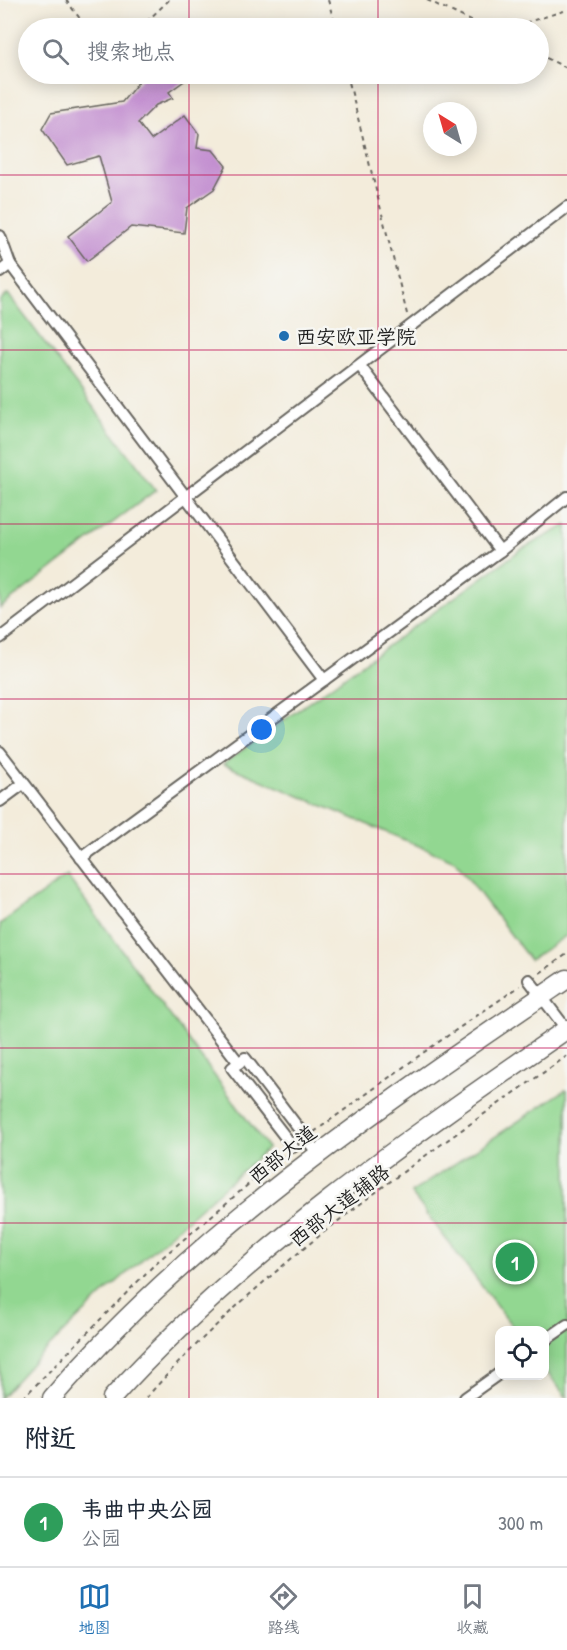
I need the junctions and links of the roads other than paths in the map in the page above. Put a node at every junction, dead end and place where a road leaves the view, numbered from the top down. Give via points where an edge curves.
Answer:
1 (567, 207) edge
2 (0, 236) edge
3 (10, 264) junction
4 (0, 272) edge
5 (360, 366) junction
6 (186, 497) junction
7 (567, 497) edge
8 (500, 551) junction
9 (0, 638) edge
10 (324, 680) junction
11 (0, 752) edge
12 (23, 784) junction
13 (0, 801) edge
14 (81, 858) junction
15 (567, 979) edge
16 (529, 980) dead end
17 (543, 995) junction
18 (567, 1030) edge
19 (239, 1063) junction
20 (293, 1147) dead end
21 (318, 1154) junction
22 (567, 1324) edge
23 (549, 1337) edge
24 (495, 1377) edge
25 (52, 1398) edge
26 (112, 1398) edge
27 (465, 1398) edge

1 - 5 street
2 - 3 street
3 - 4 street
3 - 6 street
5 - 6 street
5 - 8 street
6 - 9 street
6 - 10 street
7 - 8 street
8 - 10 street
10 - 14 street
11 - 12 street
12 - 13 street
12 - 14 street
14 - 19 street
15 - 17 main road, 西部大道
16 - 17 street
17 - 18 street
17 - 21 main road, 西部大道 via 407,1086
18 - 26 main road via 396,1148 296,1226 200,1309
19 - 20 street via 232,1068
19 - 21 street via 245,1058
21 - 25 main road, 西部大道 via 157,1290
22 - 23 street
24 - 27 street

